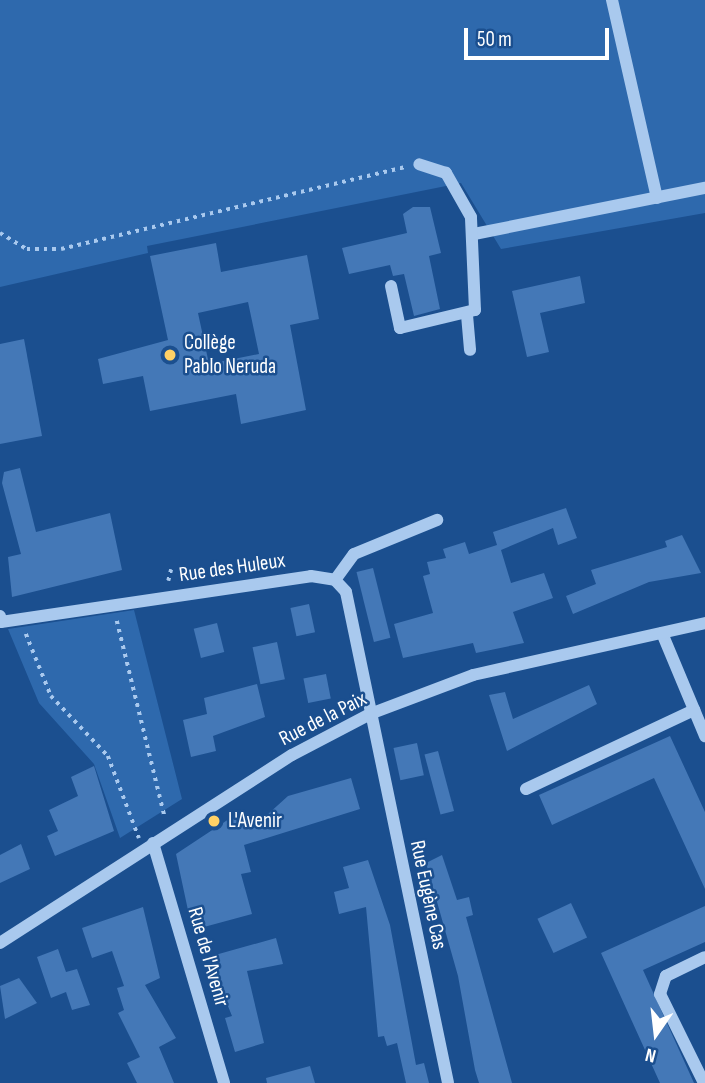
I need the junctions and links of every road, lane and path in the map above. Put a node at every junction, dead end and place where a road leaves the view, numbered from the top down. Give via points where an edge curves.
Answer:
1 (612, 0) edge
2 (419, 164) joint
3 (705, 188) edge
4 (657, 198) junction
5 (0, 233) edge
6 (474, 234) junction
7 (391, 286) dead end
8 (467, 315) junction
9 (470, 350) dead end
10 (437, 520) dead end
11 (335, 580) junction
12 (113, 605) junction
13 (20, 619) junction
14 (0, 620) edge
15 (705, 623) edge
16 (662, 633) junction
17 (694, 710) junction
18 (370, 714) junction
19 (705, 736) edge
20 (526, 789) dead end
21 (169, 833) junction
22 (148, 846) junction
23 (0, 943) edge
24 (705, 957) edge
25 (224, 1083) edge
26 (448, 1083) edge
27 (704, 1083) edge

1 - 4 street
2 - 5 path via 61,250 27,249
2 - 6 street via 446,173
3 - 4 street
4 - 6 street
6 - 8 street via 478,286 475,310
7 - 8 street via 400,328
8 - 9 street
10 - 11 street via 354,554
11 - 12 street, Rue des Huleux via 311,576
11 - 18 street via 346,592
12 - 13 street, Rue des Huleux
12 - 21 path
13 - 14 street, Rue des Huleux
13 - 22 path via 51,696 108,757
15 - 16 street, Rue de la Paix
16 - 17 street
16 - 18 street, Rue de la Paix via 473,676
17 - 19 street
17 - 20 street
18 - 21 street, Rue de la Paix
18 - 26 street, Rue Eugène Cas
21 - 22 street, Rue de la Paix
22 - 23 street, Rue de la Paix
22 - 25 street, Rue de l'Avenir
24 - 27 street via 666,976 660,994

